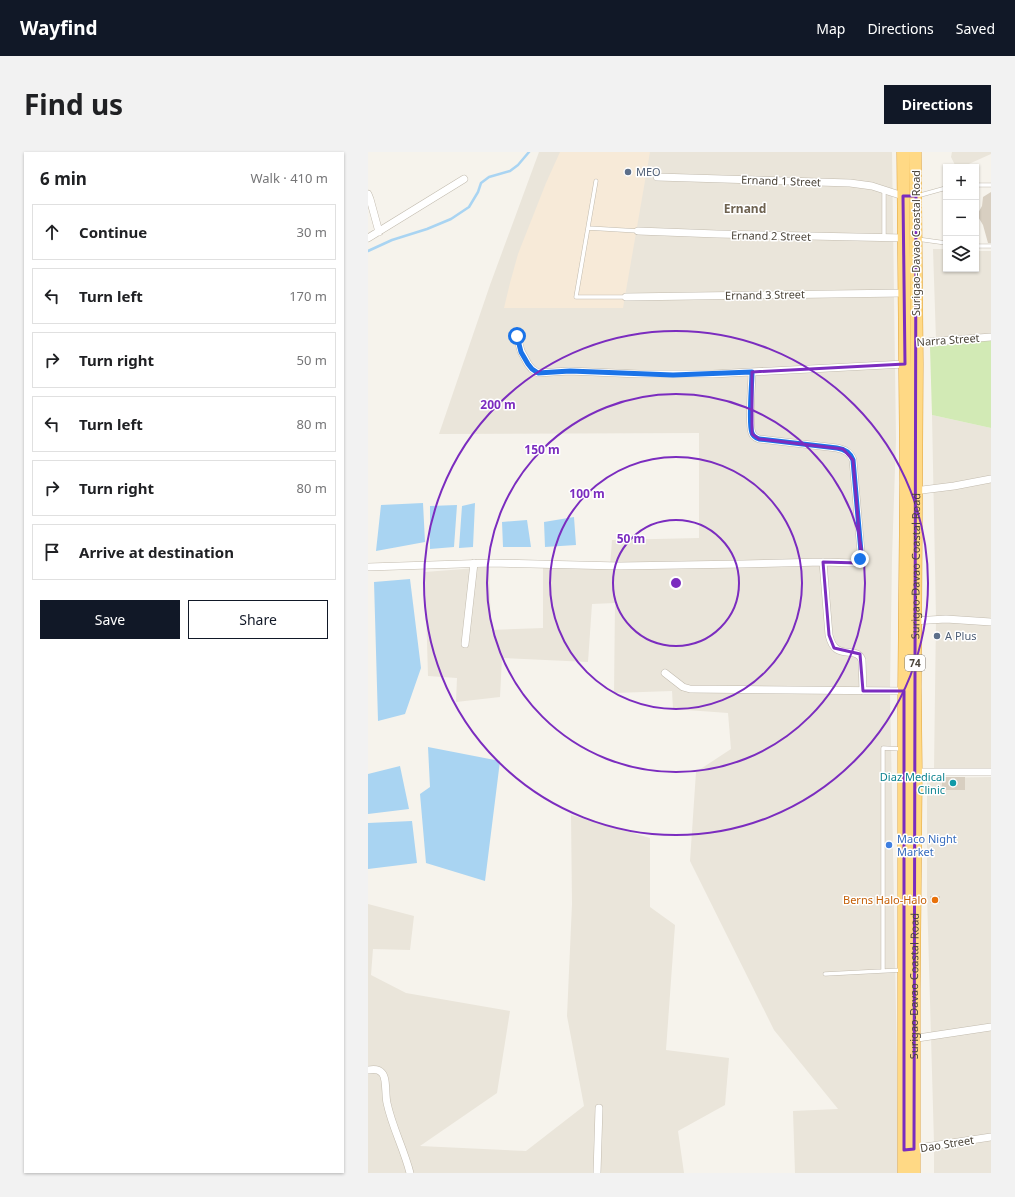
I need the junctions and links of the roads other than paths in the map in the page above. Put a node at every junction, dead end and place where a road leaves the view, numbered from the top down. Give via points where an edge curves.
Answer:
1 (903, 152) edge
2 (915, 152) edge
3 (657, 177) dead end
4 (464, 179) dead end
5 (596, 181) dead end
6 (991, 184) edge
7 (979, 185) edge
8 (943, 189) edge
9 (884, 190) junction
10 (368, 194) edge
11 (903, 196) junction
12 (916, 196) junction
13 (588, 228) junction
14 (638, 230) joint
15 (378, 232) junction
16 (368, 238) edge
17 (884, 238) junction
18 (904, 238) junction
19 (916, 238) junction
20 (943, 242) edge
21 (979, 246) edge
22 (991, 246) edge
23 (904, 294) junction
24 (626, 297) joint
25 (517, 336) dead end
26 (991, 337) edge
27 (910, 343) junction
28 (905, 364) junction
29 (752, 372) junction
30 (991, 479) edge
31 (911, 491) junction
32 (823, 562) junction
33 (474, 563) junction
34 (368, 567) edge
35 (910, 621) junction
36 (991, 622) edge
37 (465, 644) dead end
38 (665, 672) dead end
39 (863, 691) junction
40 (904, 691) junction
41 (904, 748) junction
42 (910, 772) junction
43 (991, 772) edge
44 (904, 970) junction
45 (883, 971) junction
46 (825, 974) dead end
47 (991, 1027) edge
48 (909, 1039) junction
49 (368, 1070) edge
50 (599, 1108) dead end
51 (991, 1137) edge
52 (909, 1150) junction
53 (410, 1173) edge
54 (597, 1173) edge
55 (904, 1173) edge
56 (914, 1173) edge

1 - 11 highway, Surigao-Davao Coastal Road / 74
2 - 12 highway, Surigao-Davao Coastal Road / 74
3 - 9 street, Ernand 1 Street via 850,183
4 - 15 street
5 - 13 lane
6 - 7 lane
8 - 12 lane
9 - 11 street, Ernand 1 Street
9 - 17 lane
10 - 15 street
11 - 12 highway
11 - 18 highway, Surigao-Davao Coastal Road / 74
12 - 19 highway, Surigao-Davao Coastal Road / 74
13 - 14 lane
13 - 24 lane via 576,297
14 - 17 street, Ernand 2 Street via 725,235
15 - 16 street
17 - 18 street, Ernand 2 Street
18 - 19 highway
18 - 23 highway, Surigao-Davao Coastal Road / 74
19 - 20 lane
19 - 27 highway, Surigao-Davao Coastal Road / 74
21 - 22 lane
23 - 24 street, Ernand 3 Street
23 - 27 highway, Surigao-Davao Coastal Road / 74
25 - 29 street via 521,352 532,369 538,373 570,371 673,375
26 - 27 street, Narra Street
27 - 28 highway, Surigao-Davao Coastal Road / 74
27 - 31 highway, Surigao-Davao Coastal Road / 74
28 - 29 street
28 - 31 highway, Surigao-Davao Coastal Road / 74
29 - 32 street via 751,422 752,434 755,437 843,449 848,451 853,460 860,559 854,563
30 - 31 street
31 - 35 highway, Surigao-Davao Coastal Road / 74
32 - 33 street via 620,566
32 - 39 street via 830,643 842,652 860,656
33 - 34 street
33 - 37 street
35 - 36 street via 946,619
35 - 40 highway, Surigao-Davao Coastal Road / 74
35 - 42 highway, Surigao-Davao Coastal Road / 74
38 - 39 street via 690,689
39 - 40 street
40 - 41 highway, Surigao-Davao Coastal Road / 74
41 - 42 highway, Surigao-Davao Coastal Road / 74
41 - 45 lane via 883,748
42 - 43 street
42 - 44 highway, Surigao-Davao Coastal Road / 74
42 - 48 highway, Surigao-Davao Coastal Road / 74
44 - 45 lane
44 - 48 highway, Surigao-Davao Coastal Road / 74
45 - 46 lane
47 - 48 street
48 - 52 highway, Surigao-Davao Coastal Road / 74
49 - 53 street via 378,1070 385,1076 389,1113
50 - 54 street
51 - 52 street, Dao Street
52 - 55 highway, Surigao-Davao Coastal Road / 74
52 - 56 highway, Surigao-Davao Coastal Road / 74

